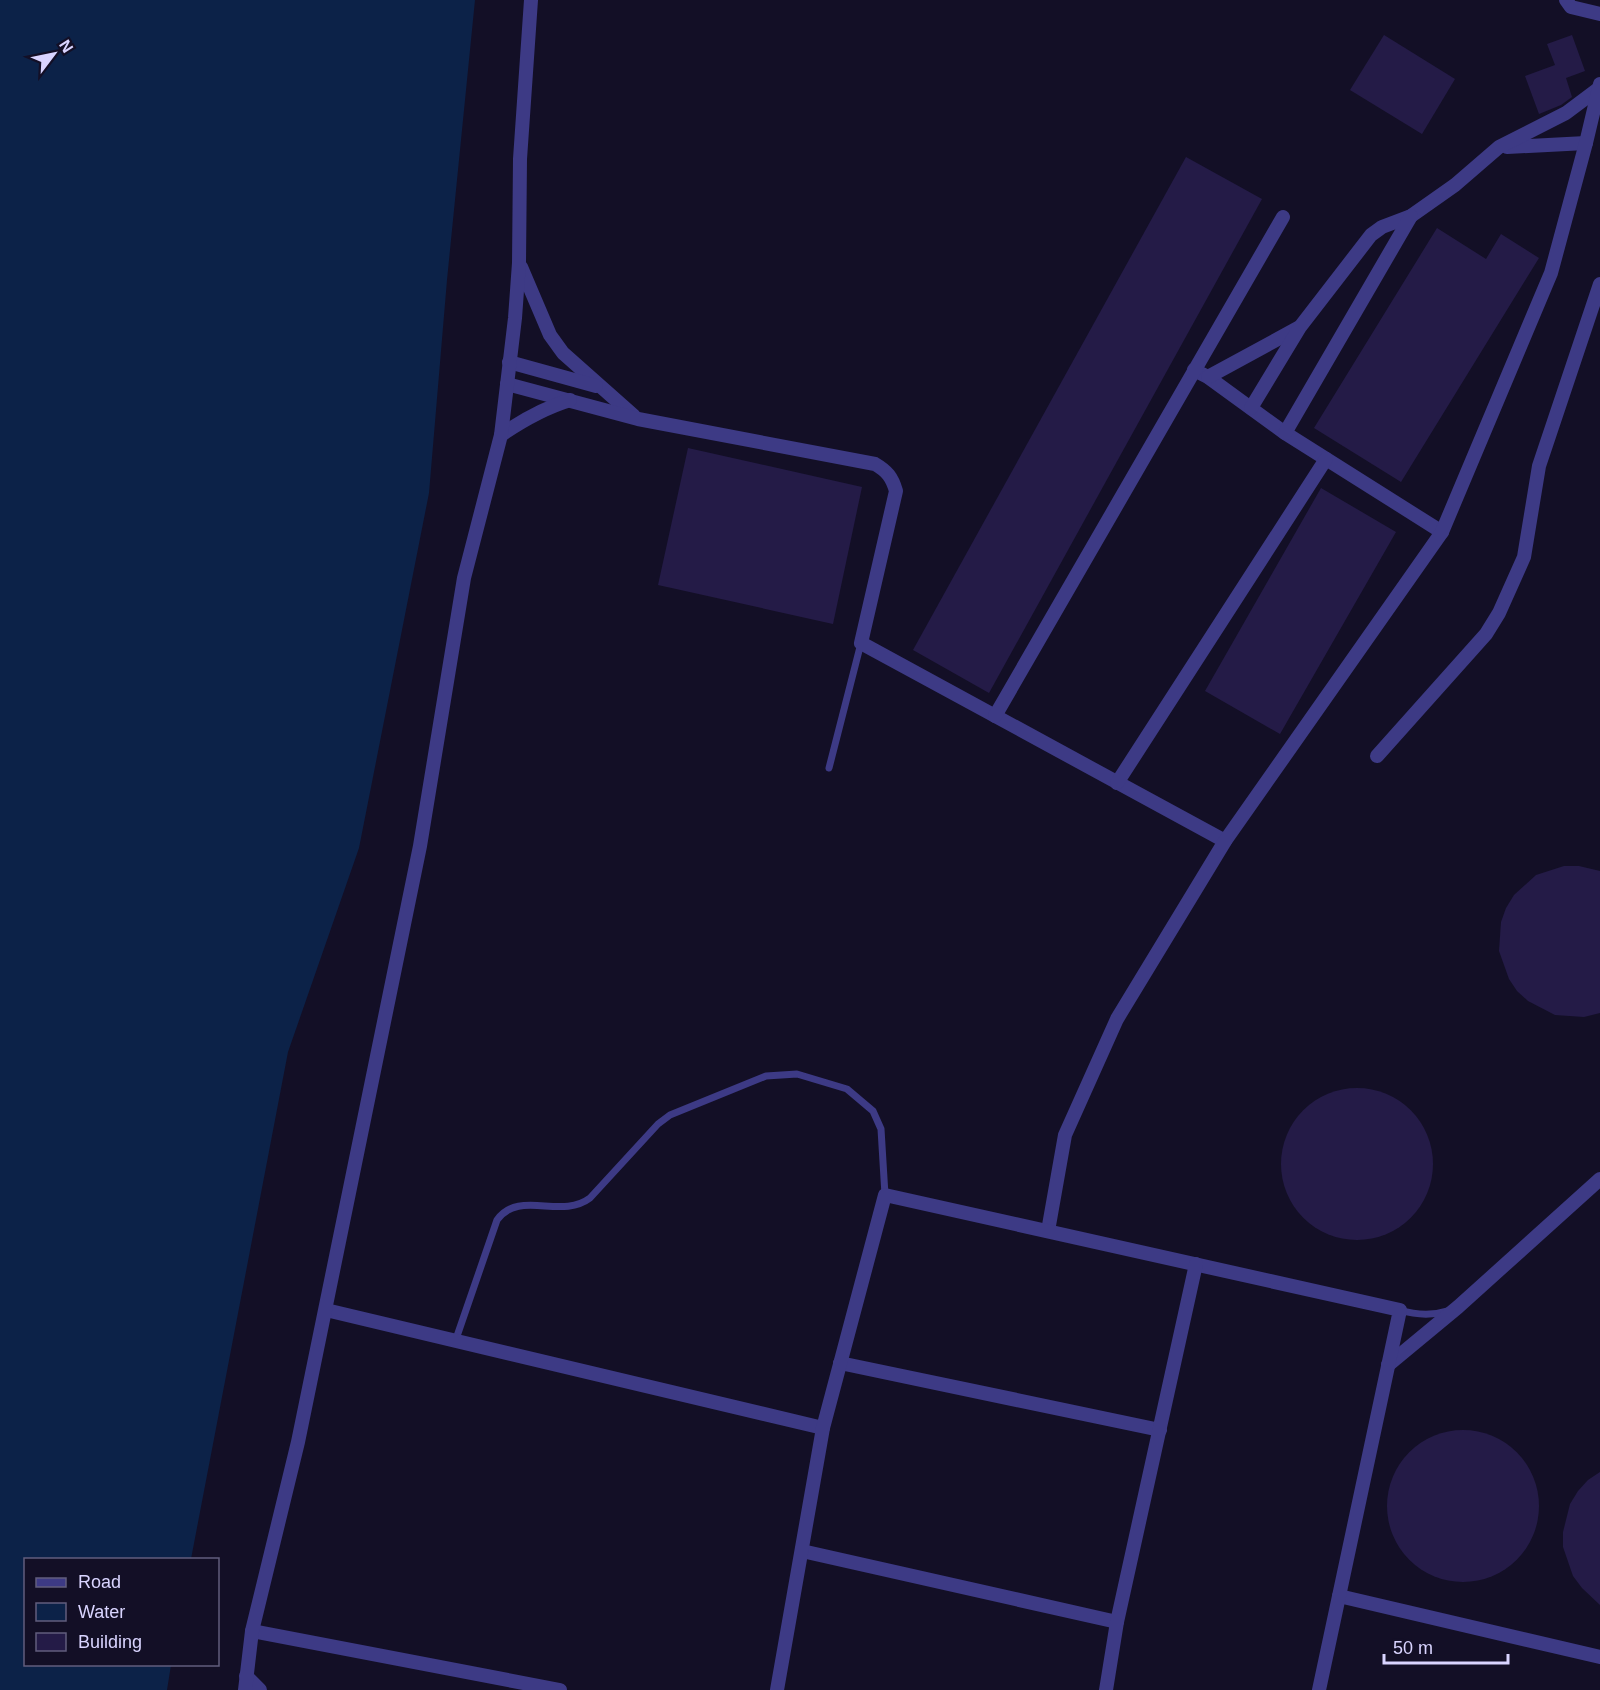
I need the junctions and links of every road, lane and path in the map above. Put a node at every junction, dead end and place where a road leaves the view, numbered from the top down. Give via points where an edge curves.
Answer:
1 (531, 0) edge
2 (1566, 0) edge
3 (1600, 14) edge
4 (1599, 87) edge
5 (1586, 143) junction
6 (1499, 147) junction
7 (1411, 216) junction
8 (1283, 217) dead end
9 (519, 263) junction
10 (1600, 284) edge
11 (1300, 327) junction
12 (509, 362) junction
13 (1194, 370) junction
14 (1208, 377) junction
15 (507, 384) junction
16 (598, 386) junction
17 (570, 400) junction
18 (1251, 408) junction
19 (638, 419) junction
20 (1285, 433) junction
21 (501, 435) junction
22 (1326, 459) junction
23 (1442, 532) junction
24 (861, 643) junction
25 (995, 716) junction
26 (1377, 756) dead end
27 (829, 768) dead end
28 (1117, 783) junction
29 (1225, 841) junction
30 (1600, 1179) edge
31 (885, 1195) junction
32 (1048, 1231) junction
33 (1196, 1264) junction
34 (1458, 1307) junction
35 (326, 1310) junction
36 (1400, 1310) junction
37 (456, 1339) junction
38 (840, 1363) junction
39 (1388, 1365) junction
40 (823, 1428) junction
41 (1160, 1430) junction
42 (802, 1551) junction
43 (1339, 1596) junction
44 (1117, 1622) junction
45 (252, 1631) junction
46 (1600, 1657) edge
47 (245, 1683) edge
48 (543, 1688) edge
49 (261, 1690) edge
50 (560, 1690) edge
51 (777, 1690) edge
52 (1106, 1690) edge
53 (1319, 1690) edge

1 - 9 street via 520,159
2 - 3 street via 1571,7
4 - 5 street
4 - 6 street via 1566,113
5 - 6 street
5 - 23 street via 1551,273
6 - 7 street
7 - 11 street via 1371,235
7 - 20 street
8 - 13 street
9 - 12 street
9 - 16 street via 550,335
10 - 26 street via 1539,466 1524,557 1498,613 1486,634
11 - 14 street
11 - 18 street
12 - 15 street
12 - 16 street
13 - 14 street
13 - 25 street
14 - 18 street
15 - 17 street
15 - 21 street
16 - 19 street
17 - 19 street
17 - 21 street via 527,417
18 - 20 street
19 - 24 street via 875,464 886,470 896,491
20 - 22 street
21 - 35 street via 464,578 420,846
22 - 23 street
22 - 28 street
23 - 29 street
24 - 25 street
24 - 27 lane
25 - 28 street
28 - 29 street
29 - 32 street via 1117,1019 1065,1135
30 - 34 street
31 - 32 street
31 - 37 lane via 881,1129 873,1111 847,1089 798,1074 766,1076 657,1124 582,1204 515,1205 504,1211 497,1220
31 - 38 street
32 - 33 street
33 - 36 street
33 - 41 street
34 - 36 lane via 1429,1315
34 - 39 street
35 - 37 street
35 - 45 street
36 - 39 street
37 - 40 street
38 - 40 street
38 - 41 street
39 - 43 street
40 - 42 street
41 - 44 street
42 - 44 street
42 - 51 street
43 - 46 street
43 - 53 street
44 - 52 street
45 - 47 street
45 - 48 street
47 - 49 street
48 - 50 street

